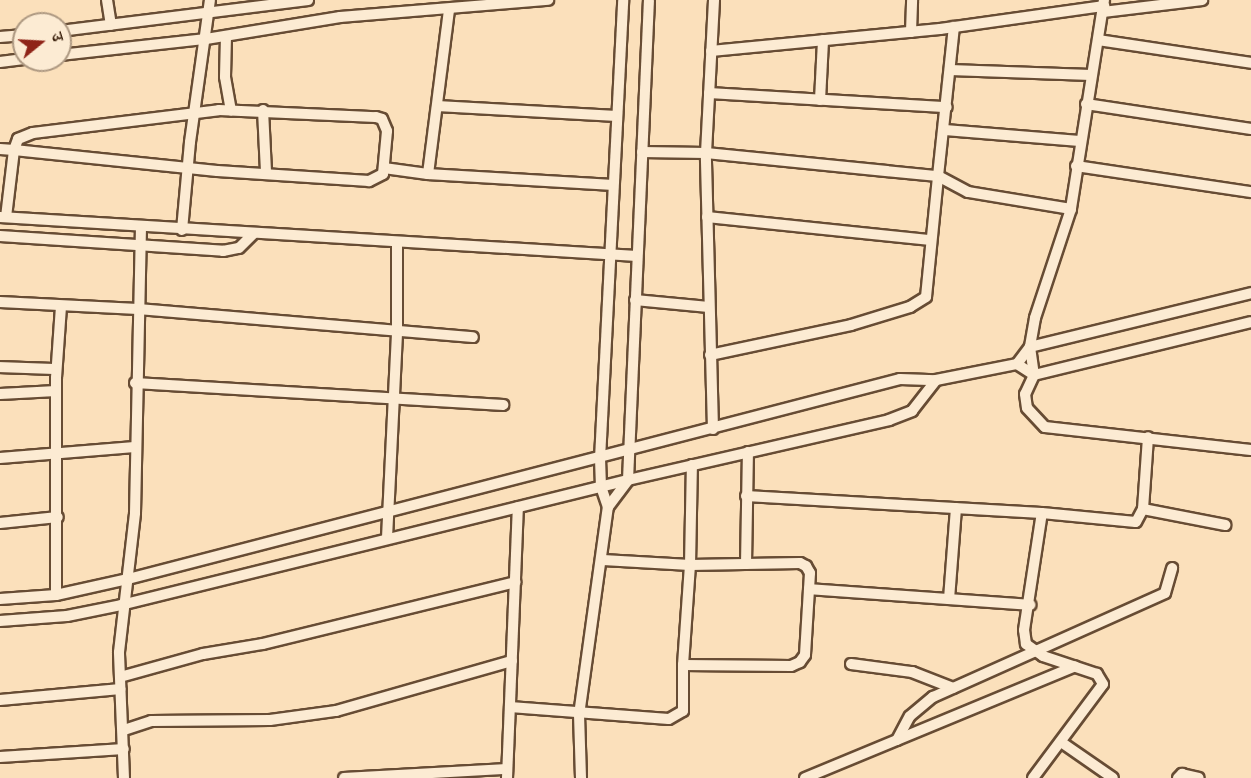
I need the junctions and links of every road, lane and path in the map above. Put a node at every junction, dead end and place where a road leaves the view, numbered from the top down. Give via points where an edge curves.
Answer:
1 (107, 0) edge
2 (308, 0) edge
3 (548, 0) edge
4 (623, 0) edge
5 (649, 0) edge
6 (714, 0) edge
7 (912, 0) edge
8 (1202, 0) edge
9 (210, 5) edge
10 (1104, 6) edge
11 (449, 10) junction
12 (111, 25) junction
13 (954, 27) junction
14 (72, 30) edge
15 (911, 32) junction
16 (226, 36) junction
17 (206, 39) junction
18 (823, 40) junction
19 (1098, 40) junction
20 (711, 51) junction
21 (72, 54) edge
22 (1251, 63) edge
23 (950, 70) junction
24 (1091, 75) junction
25 (709, 93) junction
26 (820, 100) junction
27 (1086, 104) junction
28 (437, 106) junction
29 (947, 107) junction
30 (231, 110) junction
31 (263, 110) junction
32 (196, 113) junction
33 (616, 116) junction
34 (1251, 129) edge
35 (945, 130) junction
36 (1080, 141) junction
37 (0, 149) edge
38 (14, 150) junction
39 (642, 152) junction
40 (706, 153) junction
41 (1076, 166) junction
42 (187, 167) junction
43 (384, 168) junction
44 (266, 172) junction
45 (428, 174) junction
46 (938, 176) junction
47 (613, 185) junction
48 (1251, 192) edge
49 (1071, 209) junction
50 (3, 217) edge
51 (707, 217) junction
52 (141, 226) junction
53 (182, 231) junction
54 (253, 234) junction
55 (0, 236) edge
56 (931, 240) junction
57 (397, 244) junction
58 (140, 248) junction
59 (637, 256) junction
60 (608, 257) junction
61 (1251, 293) edge
62 (635, 300) junction
63 (0, 302) edge
64 (61, 306) junction
65 (709, 307) junction
66 (138, 309) junction
67 (1251, 322) edge
68 (397, 330) junction
69 (473, 337) dead end
70 (1030, 347) junction
71 (710, 355) junction
72 (1017, 364) junction
73 (0, 368) edge
74 (56, 369) junction
75 (1034, 375) junction
76 (936, 380) junction
77 (135, 383) junction
78 (56, 391) junction
79 (0, 394) edge
80 (394, 401) junction
81 (503, 405) dead end
82 (713, 429) junction
83 (1148, 437) junction
84 (135, 447) junction
85 (1251, 450) edge
86 (57, 451) junction
87 (629, 452) junction
88 (748, 452) junction
89 (0, 458) edge
90 (600, 459) junction
91 (692, 465) junction
92 (628, 480) junction
93 (601, 487) junction
94 (746, 496) junction
95 (518, 507) junction
96 (608, 507) junction
97 (956, 508) junction
98 (1143, 509) junction
99 (389, 511) junction
100 (1042, 513) junction
101 (58, 517) junction
102 (0, 523) edge
103 (1225, 525) dead end
104 (387, 538) junction
105 (603, 560) junction
106 (746, 564) junction
107 (690, 565) junction
108 (1172, 568) dead end
109 (128, 579) junction
110 (515, 582) junction
111 (809, 588) junction
112 (56, 596) junction
113 (0, 598) edge
114 (949, 599) junction
115 (121, 605) junction
116 (1030, 605) junction
117 (0, 621) edge
118 (1035, 652) junction
119 (512, 662) junction
120 (851, 664) dead end
121 (683, 665) junction
122 (1075, 666) junction
123 (120, 677) junction
124 (953, 688) junction
125 (121, 689) junction
126 (0, 700) edge
127 (510, 707) junction
128 (579, 715) junction
129 (124, 730) junction
130 (897, 740) junction
131 (1061, 742) junction
132 (124, 749) junction
133 (0, 757) edge
134 (507, 773) edge
135 (124, 778) edge
136 (344, 778) edge
137 (581, 778) edge
138 (805, 778) edge
139 (1033, 778) edge
140 (1113, 778) edge
141 (1178, 778) edge
142 (1199, 778) edge

1 - 12 street
2 - 9 street
3 - 11 street
4 - 33 street
5 - 39 street
6 - 20 street
7 - 15 street
8 - 10 street
9 - 12 street
9 - 17 street
10 - 13 street
10 - 19 street
11 - 16 street via 340,17
11 - 28 street
12 - 14 street
13 - 15 street
13 - 23 street
15 - 18 street
16 - 17 street
16 - 30 street via 225,77
17 - 21 street
17 - 32 street
18 - 20 street
18 - 26 street
19 - 22 street
19 - 24 street
20 - 25 street
23 - 24 street
23 - 29 street
24 - 27 street
25 - 26 street
25 - 40 street
26 - 29 street
27 - 34 street
27 - 36 street
28 - 33 street
28 - 45 street
29 - 35 street
30 - 31 street
30 - 32 street
31 - 43 street via 382,119 387,132
31 - 44 street
32 - 38 street via 33,133 18,139
32 - 42 street
33 - 47 street
35 - 36 street
35 - 46 street
36 - 41 street
37 - 38 street
38 - 42 street
38 - 50 street
39 - 40 street
39 - 59 street
40 - 46 street
40 - 51 street
41 - 48 street
41 - 49 street
42 - 44 street
42 - 53 street
43 - 44 street via 382,176 369,181
43 - 45 street
45 - 47 street
46 - 49 street via 968,192
46 - 56 street
47 - 60 street
49 - 70 street via 1035,318
50 - 52 street
51 - 56 street
51 - 65 street
52 - 53 street
52 - 58 street
53 - 54 street
54 - 57 street
54 - 58 street via 232,250
55 - 58 street
56 - 71 street via 926,297 910,307 851,325
57 - 60 street
57 - 68 street
58 - 66 street
59 - 60 street
59 - 62 street
60 - 90 street
61 - 70 street
62 - 65 street
62 - 87 street
63 - 64 street
64 - 66 street
64 - 74 street
65 - 71 street
66 - 68 street
66 - 77 street
67 - 75 street
68 - 69 street
68 - 80 street
70 - 72 street
70 - 75 street
71 - 82 street
72 - 75 street
72 - 76 street
73 - 74 street
74 - 78 street
75 - 83 street via 1025,393 1027,408 1045,427
76 - 82 street via 900,379
76 - 88 street via 912,411 889,420
77 - 80 street
77 - 84 street
78 - 79 street
78 - 86 street
80 - 81 street
80 - 99 street
82 - 87 street
83 - 85 street
83 - 98 street
84 - 86 street
84 - 109 street via 135,513
86 - 89 street
86 - 101 street
87 - 90 street
87 - 92 street
88 - 91 street
88 - 94 street
90 - 93 street
90 - 99 street
91 - 92 street
91 - 107 street
92 - 93 street
92 - 96 street
93 - 95 street
93 - 96 street
94 - 97 street
94 - 106 street
95 - 104 street
95 - 110 street
96 - 105 street
97 - 100 street
97 - 114 street
98 - 100 street via 1136,522 1129,524
98 - 103 street
99 - 104 street
99 - 109 street
100 - 116 street
101 - 102 street
101 - 112 street
104 - 115 street
105 - 107 street
105 - 128 street
106 - 107 street
106 - 111 street via 800,563 810,573
107 - 121 street
108 - 118 street via 1165,594
109 - 112 street
109 - 115 street
110 - 119 street
110 - 123 street
111 - 114 street
111 - 121 street via 805,655 800,662 791,666
112 - 113 street
114 - 116 street
115 - 117 street via 67,616
115 - 123 street
116 - 118 street via 1024,630 1026,644
118 - 122 street
118 - 124 street
119 - 127 street
119 - 129 street via 336,711 270,720 151,721
120 - 124 street via 912,672
121 - 128 street via 683,711 678,716 669,720
122 - 130 street
122 - 131 street via 1096,674 1103,684
123 - 125 street
124 - 130 street via 919,706
125 - 126 street
125 - 129 street
127 - 128 street
127 - 134 street
128 - 137 street
129 - 132 street
130 - 138 street
131 - 139 street
131 - 140 street
132 - 133 street
132 - 135 street
134 - 136 street
141 - 142 street via 1182,774

